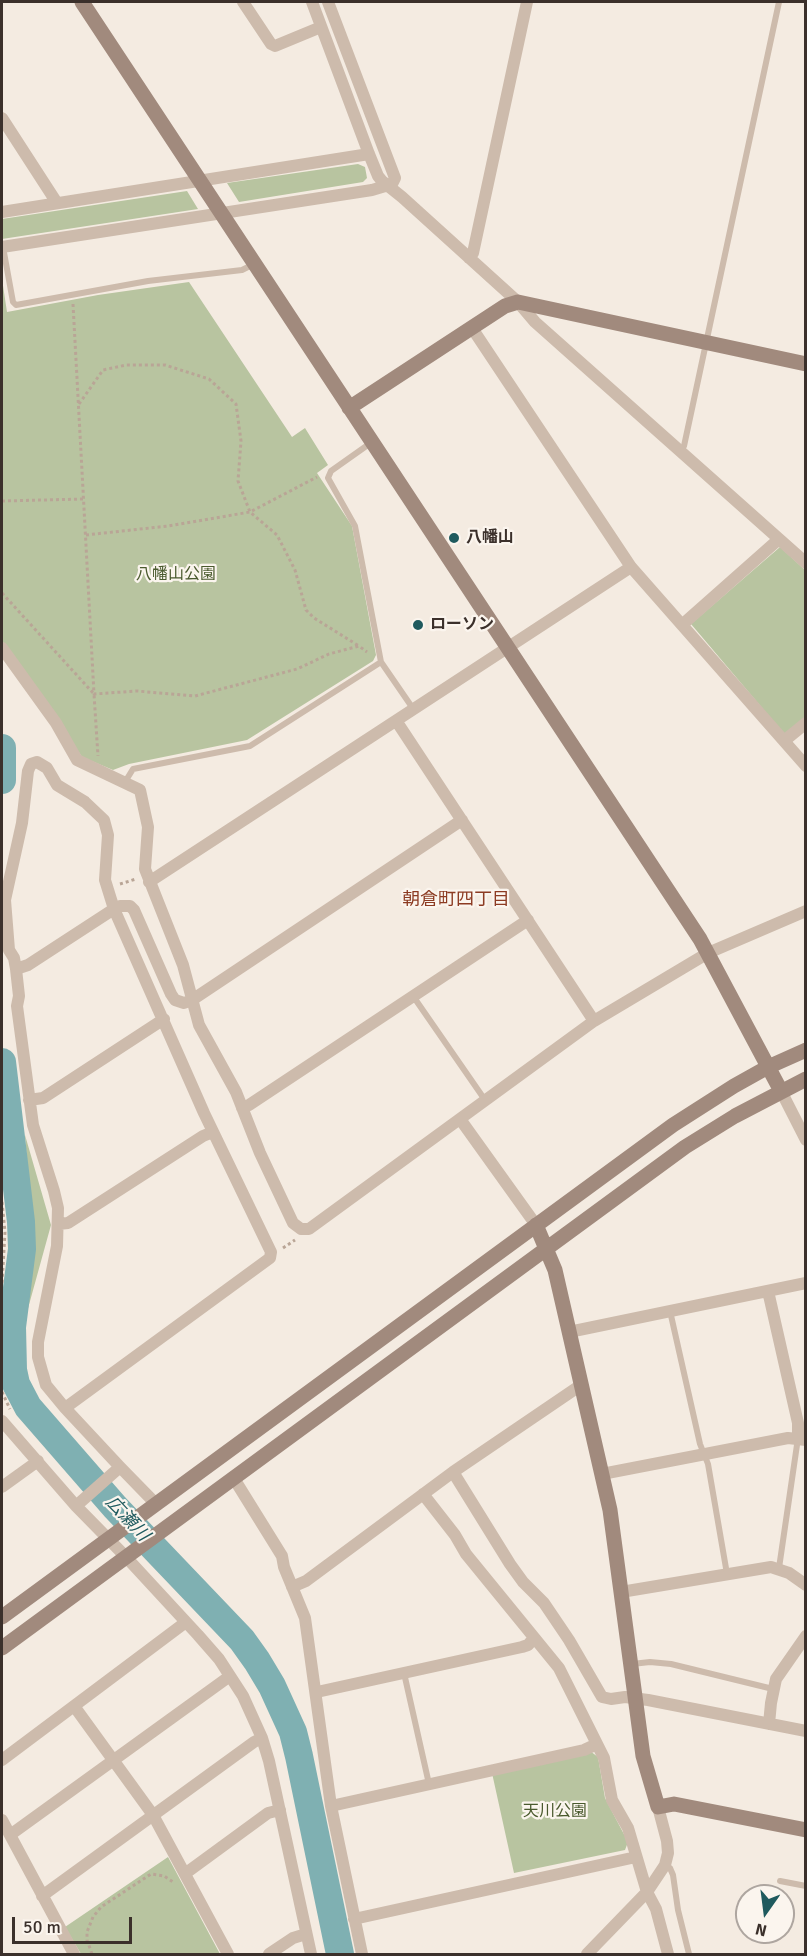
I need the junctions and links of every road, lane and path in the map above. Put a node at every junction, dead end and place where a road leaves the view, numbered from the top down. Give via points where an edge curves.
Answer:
1 (82, 2) edge
2 (243, 2) edge
3 (312, 2) edge
4 (328, 2) edge
5 (528, 2) edge
6 (779, 2) edge
7 (321, 27) junction
8 (2, 118) edge
9 (369, 154) junction
10 (200, 181) junction
11 (388, 187) junction
12 (57, 203) junction
13 (2, 212) edge
14 (220, 212) junction
15 (2, 247) edge
16 (469, 258) junction
17 (255, 263) junction
18 (73, 295) junction
19 (518, 302) junction
20 (472, 328) junction
21 (706, 343) junction
22 (806, 364) edge
23 (79, 405) junction
24 (349, 408) junction
25 (372, 442) junction
26 (680, 451) junction
27 (328, 474) junction
28 (84, 499) junction
29 (2, 501) edge
30 (250, 512) junction
31 (86, 535) junction
32 (779, 539) junction
33 (806, 563) edge
34 (632, 567) junction
35 (2, 593) edge
36 (683, 624) junction
37 (358, 645) junction
38 (508, 647) junction
39 (2, 648) edge
40 (381, 662) junction
41 (94, 694) junction
42 (414, 710) junction
43 (396, 722) junction
44 (806, 723) edge
45 (784, 741) junction
46 (806, 766) edge
47 (99, 770) junction
48 (125, 782) junction
49 (462, 820) junction
50 (146, 880) junction
51 (112, 887) dead end
52 (114, 909) junction
53 (806, 911) edge
54 (528, 920) junction
55 (708, 953) junction
56 (16, 969) junction
57 (413, 996) junction
58 (192, 1000) junction
59 (164, 1019) junction
60 (594, 1020) junction
61 (806, 1050) edge
62 (768, 1067) junction
63 (806, 1079) edge
64 (781, 1091) junction
65 (29, 1100) junction
66 (485, 1100) junction
67 (242, 1108) junction
68 (460, 1119) junction
69 (213, 1132) junction
70 (806, 1140) edge
71 (2, 1202) edge
72 (58, 1224) junction
73 (536, 1225) junction
74 (309, 1229) junction
75 (547, 1248) junction
76 (270, 1258) junction
77 (806, 1283) edge
78 (2, 1284) edge
79 (768, 1291) junction
80 (670, 1311) junction
81 (569, 1332) junction
82 (581, 1385) junction
83 (65, 1408) junction
84 (2, 1421) edge
85 (802, 1439) edge
86 (704, 1454) junction
87 (38, 1461) junction
88 (116, 1471) junction
89 (453, 1472) junction
90 (602, 1474) junction
91 (234, 1477) junction
92 (2, 1487) edge
93 (423, 1494) junction
94 (76, 1506) junction
95 (150, 1508) junction
96 (114, 1536) junction
97 (130, 1554) junction
98 (779, 1568) junction
99 (727, 1574) junction
100 (806, 1585) edge
101 (292, 1587) junction
102 (621, 1592) junction
103 (2, 1617) edge
104 (186, 1623) junction
105 (806, 1636) edge
106 (534, 1638) junction
107 (2, 1648) edge
108 (631, 1665) junction
109 (404, 1673) junction
110 (230, 1676) junction
111 (773, 1689) junction
112 (317, 1692) junction
113 (635, 1698) junction
114 (74, 1706) junction
115 (769, 1724) junction
116 (806, 1731) edge
117 (262, 1738) junction
118 (597, 1744) junction
119 (2, 1760) edge
120 (114, 1760) junction
121 (429, 1785) junction
122 (331, 1806) junction
123 (658, 1806) junction
124 (280, 1810) junction
125 (153, 1815) junction
126 (2, 1820) edge
127 (806, 1830) edge
128 (10, 1835) junction
129 (636, 1857) junction
130 (665, 1865) junction
131 (186, 1873) junction
132 (780, 1881) dead end
133 (806, 1886) edge
134 (178, 1888) dead end
135 (647, 1892) junction
136 (42, 1896) junction
137 (354, 1919) junction
138 (306, 1934) junction
139 (74, 1954) edge
140 (92, 1954) edge
141 (228, 1954) edge
142 (269, 1954) edge
143 (311, 1954) edge
144 (362, 1954) edge
145 (587, 1954) edge
146 (668, 1954) edge
147 (689, 1954) edge

1 - 10 street
2 - 7 street via 275,46
3 - 7 street
4 - 11 street via 395,178
5 - 16 street
6 - 21 lane
7 - 9 street
8 - 12 street
9 - 10 street
9 - 11 street via 378,176
10 - 12 street
10 - 14 street
11 - 14 street
11 - 16 street
12 - 13 street
14 - 15 street
14 - 17 street
15 - 18 lane via 16,305
16 - 19 street
17 - 18 lane via 242,270
17 - 24 street
18 - 23 path
19 - 20 street
19 - 21 street
19 - 26 street via 535,322
20 - 24 street
20 - 34 street
21 - 22 street
21 - 26 lane
23 - 28 path
23 - 30 path via 103,370 126,365 165,365 209,379 236,404 242,441 238,481
24 - 25 street
25 - 27 lane
25 - 38 street
26 - 32 street
27 - 30 path
27 - 40 lane via 355,526
28 - 29 path
28 - 31 path
30 - 31 path
30 - 37 path via 277,535 295,570 306,610
31 - 41 path
32 - 33 street
32 - 36 street
34 - 36 street
34 - 38 street
35 - 41 path
36 - 45 street
37 - 40 path
37 - 41 path via 297,669 195,696 137,691
38 - 42 street
38 - 55 street
39 - 47 street via 78,760
40 - 42 lane
40 - 48 lane via 250,746 133,769
41 - 47 path
42 - 43 street
43 - 49 street
43 - 50 street
44 - 45 street
45 - 46 street
47 - 48 street
48 - 50 street via 141,794 148,827
49 - 54 street
49 - 58 street
50 - 51 path
50 - 58 street via 183,965
52 - 56 street
52 - 56 street via 105,880 108,835 104,820 57,784 43,764 31,764 5,900 9,950
52 - 58 street via 130,906 134,910 175,1000
52 - 59 street
53 - 55 street
54 - 57 street
54 - 60 street
55 - 60 street
55 - 62 street
56 - 65 street
57 - 66 lane
57 - 67 street
58 - 67 street via 201,1032
59 - 65 street via 44,1098
59 - 69 street
60 - 66 street
61 - 62 street
62 - 64 street
62 - 73 street via 673,1125
63 - 64 street
64 - 70 street
64 - 75 street via 686,1147
65 - 72 street via 54,1191
66 - 68 street
67 - 74 street via 293,1223
68 - 73 street
68 - 74 street
69 - 72 street via 68,1223
69 - 76 street via 270,1246
71 - 78 path
72 - 83 street via 38,1357 46,1385
73 - 75 street
73 - 95 street
74 - 76 path
75 - 81 street
75 - 91 street
76 - 83 street
77 - 79 street
79 - 80 street
79 - 85 street
80 - 81 street
80 - 86 lane
81 - 82 street
82 - 89 street
82 - 90 street
83 - 88 street
84 - 87 street
85 - 86 street via 788,1438
85 - 98 lane
86 - 90 street
86 - 99 lane
87 - 92 street
87 - 94 street
88 - 94 street
88 - 95 street
89 - 93 street
89 - 113 street via 510,1564 569,1640 599,1694 606,1699
90 - 102 street
91 - 97 street
91 - 101 street via 282,1556
93 - 101 street via 306,1581
93 - 106 street
94 - 96 street
95 - 96 street
96 - 97 street
96 - 103 street
97 - 104 street
97 - 107 street
98 - 99 street
98 - 100 street
99 - 102 street
101 - 112 street via 305,1618
102 - 108 street
104 - 110 street
104 - 114 street
105 - 111 street
106 - 109 street via 522,1647
106 - 118 street via 558,1668
108 - 111 lane via 671,1664
108 - 113 street
109 - 112 street
109 - 121 lane
110 - 117 street
110 - 120 street
111 - 115 street
112 - 122 street
113 - 115 street
113 - 123 street via 644,1756
114 - 119 street
114 - 120 street
115 - 116 street
117 - 124 street
117 - 125 street
118 - 121 street
118 - 129 street via 607,1769 612,1800 626,1822
120 - 125 street
120 - 128 street
121 - 122 street
122 - 137 street
123 - 127 street via 674,1804
123 - 130 street via 667,1841
124 - 131 street via 268,1813
124 - 138 street
125 - 131 street
125 - 136 street
126 - 128 street
128 - 136 street
129 - 135 street
129 - 137 street
130 - 135 street
130 - 147 lane via 673,1875
131 - 141 street
132 - 133 lane
134 - 140 path via 165,1876 152,1874 101,1907 87,1932
135 - 145 street
135 - 146 street via 656,1909
136 - 139 street
137 - 144 street
138 - 142 street
138 - 143 street

